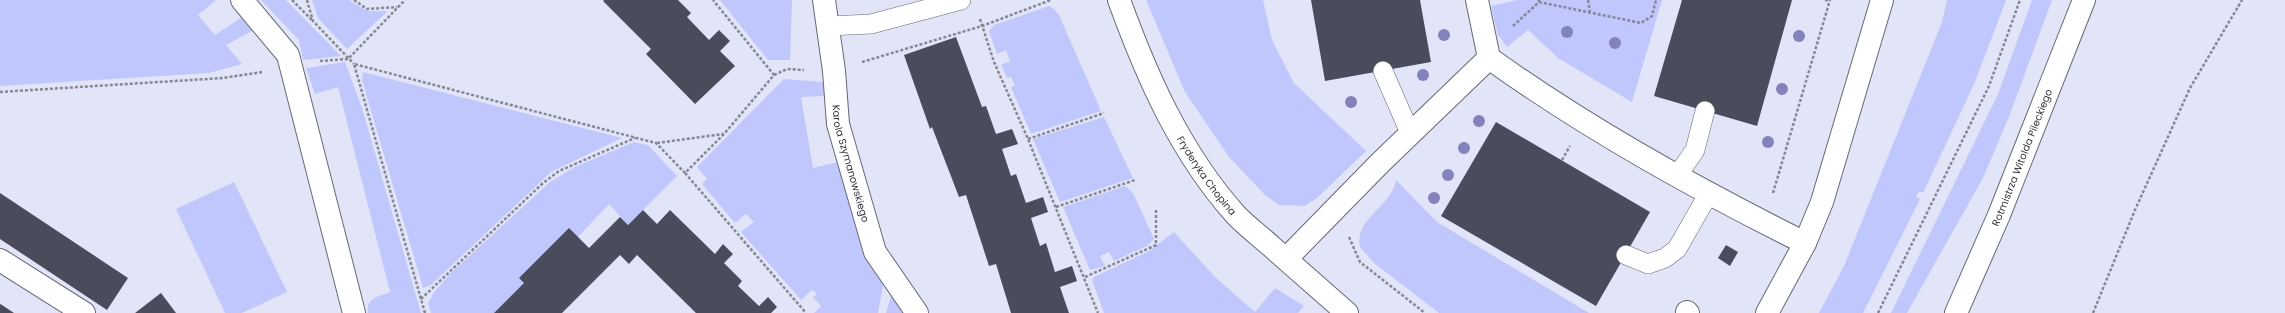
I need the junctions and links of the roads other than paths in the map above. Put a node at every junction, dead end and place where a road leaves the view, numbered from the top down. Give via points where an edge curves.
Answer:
1 (242, 0) edge
2 (824, 0) edge
3 (961, 0) edge
4 (1119, 0) edge
5 (1477, 0) edge
6 (1882, 0) edge
7 (2084, 0) edge
8 (828, 26) junction
9 (1489, 58) junction
10 (1383, 71) dead end
11 (1705, 112) dead end
12 (1410, 133) junction
13 (1677, 176) junction
14 (1709, 193) junction
15 (1805, 243) junction
16 (1626, 255) dead end
17 (1286, 259) junction
18 (0, 260) edge
19 (84, 313) edge
20 (354, 313) edge
21 (917, 313) edge
22 (1347, 313) edge
23 (1768, 313) edge
24 (1956, 313) edge

1 - 20 street via 288,55
2 - 8 street, Karola Szymanowskiego
3 - 8 lane via 871,24
4 - 17 street, Fryderyka Chopina via 1138,53 1180,138 1236,215
5 - 9 street
6 - 15 street via 1822,202
7 - 24 street, Rotmistrza Witolda Pileckiego via 1999,215
8 - 21 street, Karola Szymanowskiego via 838,124 875,252
9 - 12 street
9 - 13 street via 1532,88
10 - 12 lane
11 - 13 lane via 1695,150
12 - 17 street
13 - 14 street
14 - 15 street
14 - 16 lane via 1677,248 1665,258 1648,264
15 - 23 street
17 - 22 street, Fryderyka Chopina
18 - 19 street

